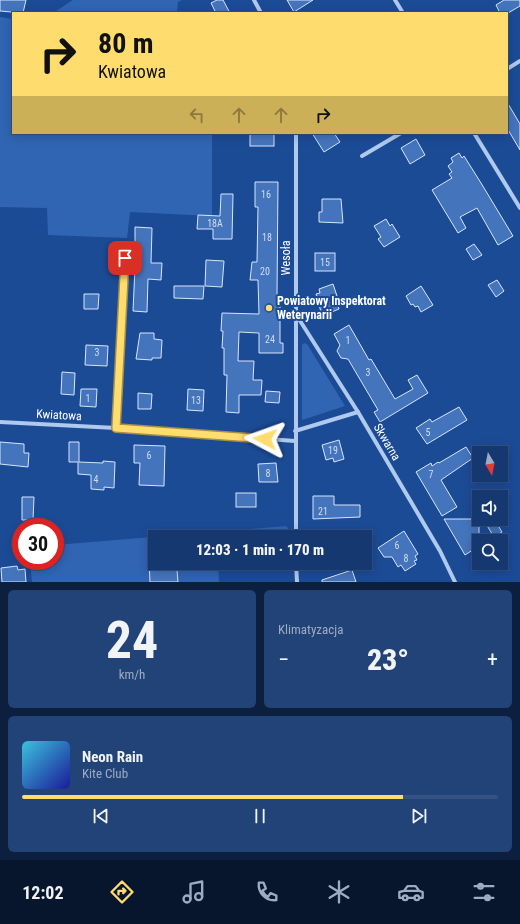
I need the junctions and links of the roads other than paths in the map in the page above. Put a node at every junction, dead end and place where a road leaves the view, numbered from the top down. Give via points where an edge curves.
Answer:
1 (254, 0) edge
2 (395, 0) edge
3 (260, 12) edge
4 (402, 12) edge
5 (520, 61) edge
6 (508, 68) edge
7 (296, 134) edge
8 (399, 134) edge
9 (475, 134) edge
10 (362, 156) dead end
11 (520, 208) edge
12 (125, 258) dead end
13 (297, 315) junction
14 (358, 412) junction
15 (0, 422) edge
16 (116, 428) junction
17 (295, 431) junction
18 (295, 441) junction
19 (296, 530) edge
20 (296, 570) edge
21 (297, 582) edge
22 (455, 582) edge

1 - 3 street
2 - 4 street
5 - 6 street
7 - 13 street, Wesoła
8 - 10 street
9 - 11 street
12 - 16 street
13 - 14 street, Skwarna
13 - 17 street, Wesoła
14 - 17 street
14 - 22 street, Skwarna via 440,551
15 - 16 street, Kwiatowa
16 - 18 street, Kwiatowa
17 - 18 street, Wesoła
18 - 19 street, Wesoła
20 - 21 street

